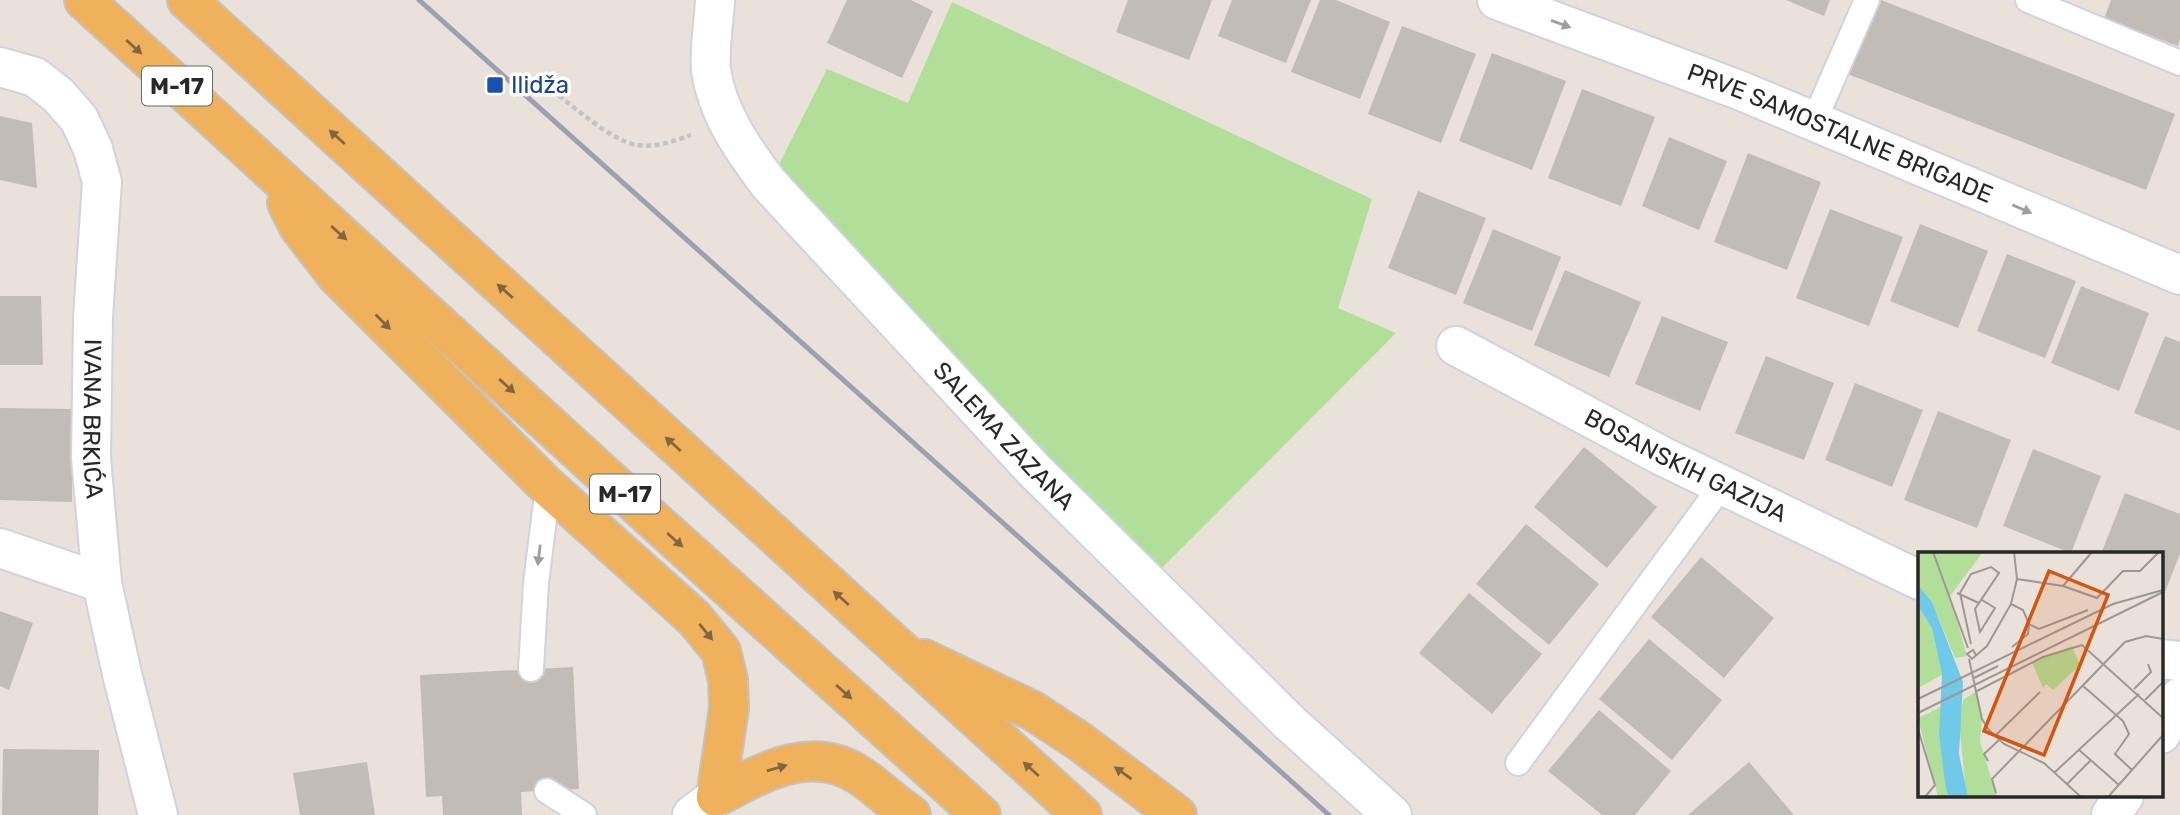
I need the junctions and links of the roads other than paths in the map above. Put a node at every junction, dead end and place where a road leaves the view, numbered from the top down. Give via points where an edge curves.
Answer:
1 (84, 0) edge
2 (187, 0) edge
3 (715, 0) edge
4 (1867, 0) edge
5 (2028, 0) edge
6 (1512, 3) edge
7 (2180, 63) edge
8 (0, 66) edge
9 (1814, 121) junction
10 (271, 170) junction
11 (2180, 275) edge
12 (1456, 346) dead end
13 (1722, 485) junction
14 (548, 487) junction
15 (0, 548) edge
16 (1918, 580) edge
17 (103, 583) junction
18 (891, 644) junction
19 (2162, 659) edge
20 (2180, 662) edge
21 (531, 670) dead end
22 (2180, 697) edge
23 (2162, 732) edge
24 (1518, 763) dead end
25 (547, 791) dead end
26 (2123, 798) edge
27 (704, 806) edge
28 (158, 815) edge
29 (582, 815) edge
30 (911, 815) edge
31 (981, 815) edge
32 (1082, 815) edge
33 (1177, 815) edge
34 (1392, 815) edge
35 (2111, 815) edge

1 -> 10 highway, M-17
18 -> 2 highway, M-17
3 - 34 street, SALEMA ZAZANA via 711,69 724,114 769,184 1033,469 1290,723
4 - 9 lane
5 - 7 lane
6 -> 9 street, PRVE SAMOSTALNE BRIGADE
8 - 17 street, IVANA BRKIĆA via 35,78 58,95 79,119 102,182 93,317 92,458
9 -> 11 street, PRVE SAMOSTALNE BRIGADE
10 -> 14 highway via 299,227 336,275
10 -> 31 highway, M-17
12 - 13 street, BOSANSKIH GAZIJA
13 - 16 street, BOSANSKIH GAZIJA
13 - 24 lane
14 -> 21 lane
14 -> 27 highway via 694,618 721,650 729,708
15 - 17 street
17 - 28 street, IVANA BRKIĆA
32 -> 18 highway, M-17
33 -> 18 highway via 1033,711
19 - 20 street
22 - 23 street
25 - 29 lane
26 - 35 street
27 -> 30 highway via 770,769 797,762 832,763 858,775

